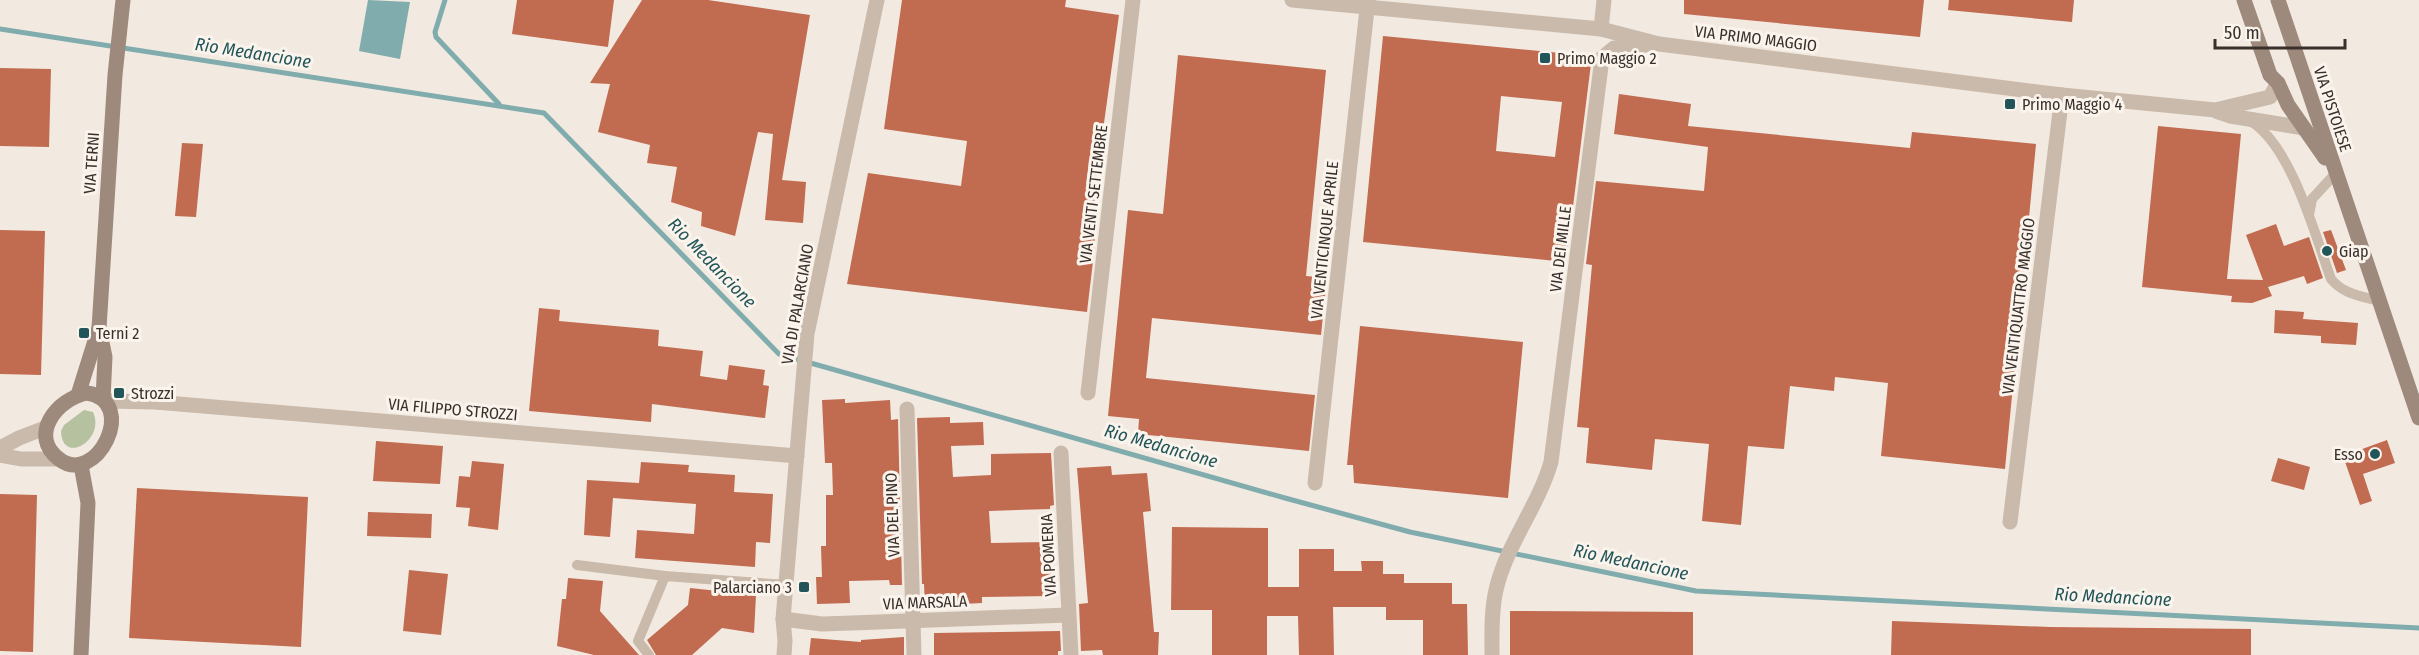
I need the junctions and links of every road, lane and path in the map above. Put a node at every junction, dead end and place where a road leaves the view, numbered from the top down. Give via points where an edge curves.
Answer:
1 (123, 0) edge
2 (877, 0) edge
3 (1133, 0) edge
4 (1292, 0) edge
5 (1604, 0) edge
6 (2244, 0) edge
7 (2278, 0) edge
8 (1368, 4) edge
9 (1601, 29) junction
10 (1659, 44) junction
11 (2298, 60) junction
12 (2278, 83) junction
13 (2062, 95) junction
14 (2215, 110) junction
15 (2247, 118) junction
16 (2304, 128) junction
17 (2334, 172) junction
18 (2309, 218) junction
19 (2379, 301) junction
20 (99, 328) junction
21 (2413, 383) edge
22 (1088, 393) dead end
23 (78, 395) junction
24 (104, 400) junction
25 (907, 409) dead end
26 (2419, 418) edge
27 (45, 428) junction
28 (0, 448) edge
29 (1061, 453) dead end
30 (0, 455) edge
31 (797, 456) junction
32 (59, 459) junction
33 (81, 465) junction
34 (1315, 483) dead end
35 (2010, 522) dead end
36 (577, 565) dead end
37 (665, 576) junction
38 (787, 585) junction
39 (1068, 615) junction
40 (783, 619) junction
41 (913, 620) junction
42 (785, 648) edge
43 (81, 655) edge
44 (649, 655) edge
45 (914, 655) edge
46 (1071, 655) edge
47 (1492, 655) edge

1 - 20 street, VIA TERNI
2 - 31 street, VIA DI PALARCIANO via 807,334
3 - 22 street, VIA VENTI SETTEMBRE
4 - 8 street, VIA PRIMO MAGGIO
5 - 9 street
6 - 12 street, VIA PISTOIESE via 2265,65
7 - 11 street, VIA PISTOIESE
8 - 9 street, VIA PRIMO MAGGIO
8 - 34 street, VIA VENTICINQUE APRILE
9 - 10 street, VIA PRIMO MAGGIO
10 - 13 street, VIA PRIMO MAGGIO
10 - 47 street, VIA DEI MILLE via 1614,48 1602,58 1551,462 1502,570 1496,590
11 - 12 street, VIA PISTOIESE via 2292,76
11 - 17 street, VIA PISTOIESE
12 - 14 street, VIA PRIMO MAGGIO via 2270,97
12 - 16 street, VIA PISTOIESE
13 - 14 street, VIA PRIMO MAGGIO
13 - 35 street, VIA VENTIQUATTRO MAGGIO
14 - 15 street, VIA PRIMO MAGGIO
15 - 16 street, VIA PRIMO MAGGIO
15 - 18 lane via 2261,128 2295,178
16 - 17 street, VIA PISTOIESE
17 - 18 lane via 2312,199
17 - 19 street, VIA PISTOIESE
18 - 19 lane via 2331,279 2350,293
19 - 21 street, VIA PISTOIESE
20 - 23 street, VIA TERNI
20 - 24 street, VIA TERNI via 105,357
21 - 26 street, VIA PISTOIESE
23 - 24 street via 87,393
23 - 27 street via 53,413
24 - 31 street, VIA FILIPPO STROZZI
24 - 33 street via 112,415 106,443 95,457
25 - 41 street, VIA DEL PINO
27 - 28 street
27 - 32 street via 45,439
29 - 39 street, VIA POMERIA
30 - 32 street
31 - 38 street, VIA DI PALARCIANO
32 - 33 street
33 - 43 street via 88,503
36 - 37 lane
37 - 38 lane
37 - 44 lane via 638,641
38 - 40 street, VIA DI PALARCIANO
39 - 41 street, VIA MARSALA
39 - 46 street, VIA POMERIA
40 - 41 street, VIA MARSALA via 822,624
40 - 42 street, VIA DI PALARCIANO
41 - 45 street, VIA DEL PINO

